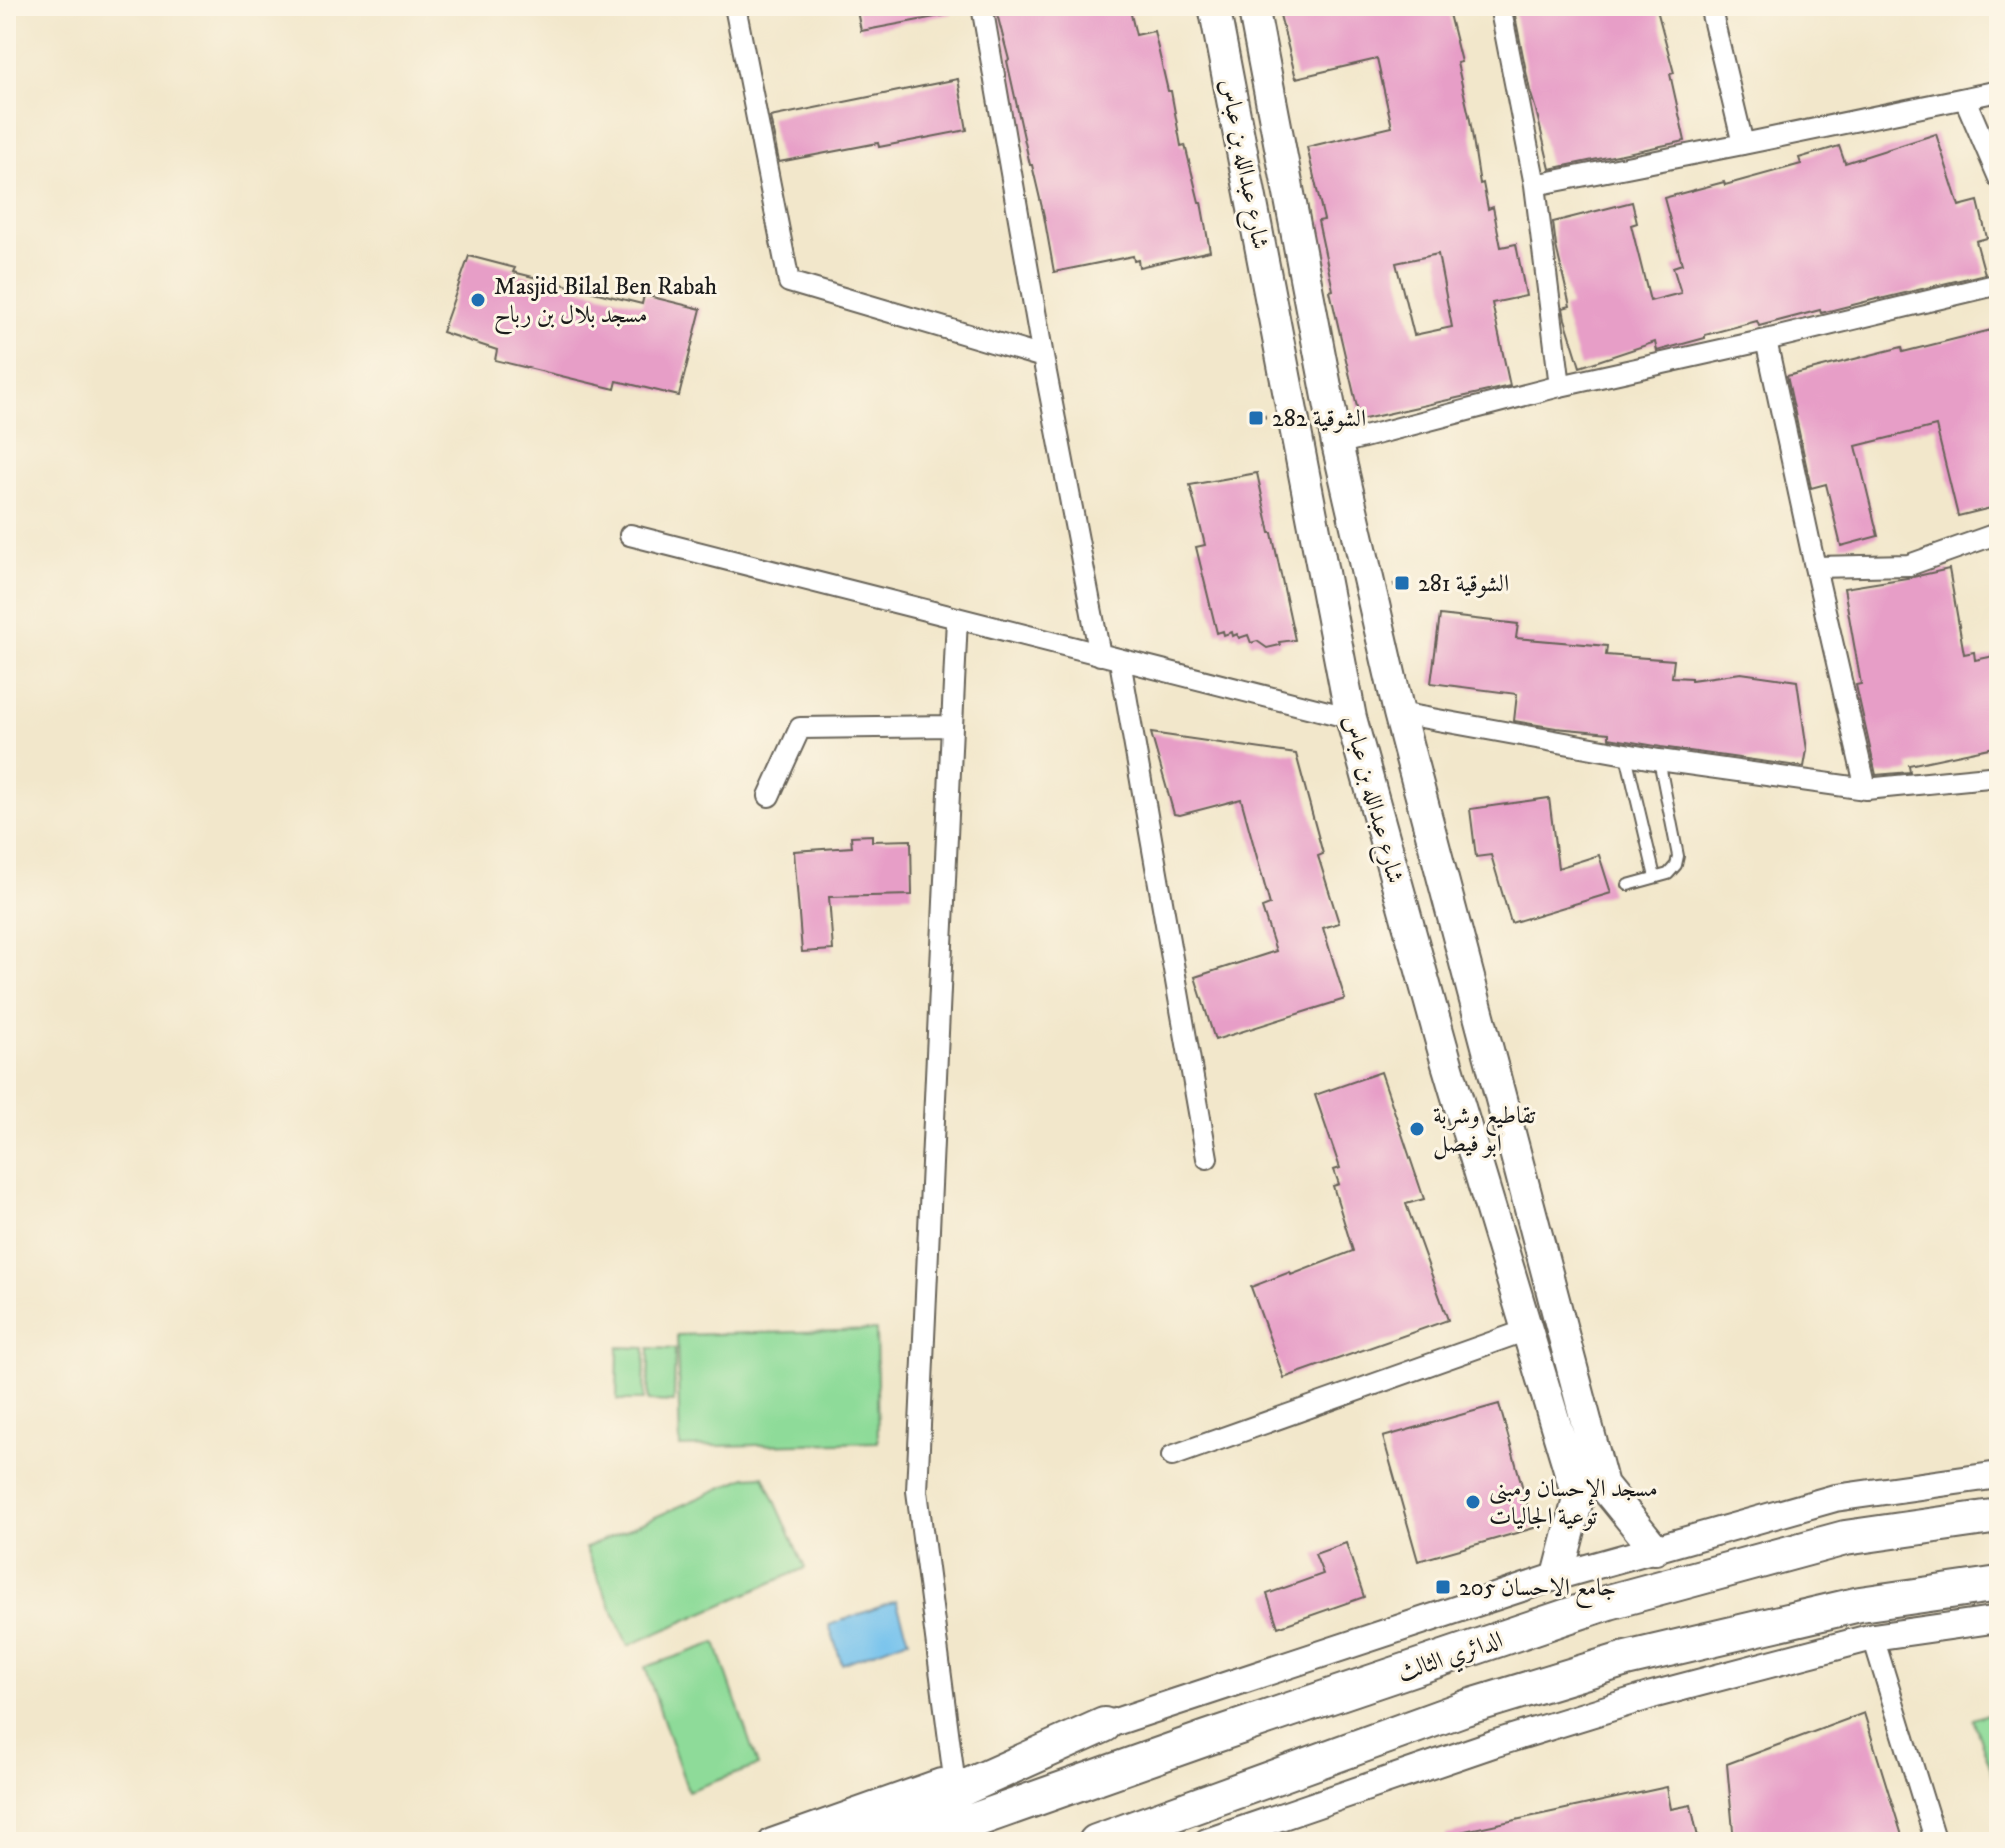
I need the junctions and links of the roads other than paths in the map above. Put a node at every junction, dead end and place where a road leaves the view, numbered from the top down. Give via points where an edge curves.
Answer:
1 (735, 6) edge
2 (982, 6) edge
3 (1214, 6) edge
4 (1253, 6) edge
5 (1500, 6) edge
6 (1710, 6) edge
7 (1999, 91) edge
8 (1965, 99) junction
9 (1743, 144) junction
10 (1999, 178) edge
11 (1535, 185) junction
12 (1999, 284) edge
13 (1766, 340) junction
14 (1043, 357) junction
15 (1560, 386) junction
16 (1337, 444) junction
17 (1999, 533) edge
18 (630, 535) dead end
19 (1815, 567) junction
20 (957, 618) junction
21 (1110, 658) junction
22 (1399, 713) junction
23 (1351, 718) junction
24 (952, 726) junction
25 (1626, 754) junction
26 (1659, 760) junction
27 (1999, 776) edge
28 (1866, 789) junction
29 (769, 796) dead end
30 (1655, 877) junction
31 (1628, 885) dead end
32 (1207, 1158) dead end
33 (1527, 1330) junction
34 (1172, 1456) dead end
35 (1999, 1475) edge
36 (1999, 1516) edge
37 (1655, 1549) junction
38 (1558, 1576) junction
39 (1999, 1584) edge
40 (1999, 1619) edge
41 (1873, 1637) junction
42 (1104, 1725) junction
43 (954, 1778) junction
44 (1272, 1830) edge
45 (772, 1842) edge
46 (843, 1842) edge
47 (913, 1842) edge
48 (1096, 1842) edge
49 (1207, 1842) edge
50 (1936, 1842) edge

1 - 14 street via 789,282
2 - 14 street
3 - 23 main road, شارع عبدالله بن عباس
4 - 16 main road, شارع عبدالله بن عباس
5 - 11 street
6 - 9 street
7 - 8 street
8 - 9 street
8 - 10 street
9 - 11 street
11 - 15 street
12 - 13 street
13 - 15 street
13 - 19 street
14 - 21 street
15 - 16 street
16 - 22 main road, شارع عبدالله بن عباس
17 - 19 street via 1909,565
18 - 20 street
19 - 28 street
20 - 21 street
20 - 24 street
21 - 23 street
21 - 32 street
22 - 25 street
22 - 37 main road, شارع عبدالله بن عباس via 1603,1485
23 - 33 main road, شارع عبدالله بن عباس
24 - 29 street via 800,728
24 - 43 street via 917,1491
25 - 26 street
25 - 30 lane
26 - 28 street
26 - 30 lane via 1678,856 1668,874
27 - 28 street
30 - 31 lane
33 - 34 street
33 - 38 main road, شارع عبدالله بن عباس via 1578,1499
35 - 37 main road via 1835,1498
36 - 47 highway, الدائري الثالث via 1845,1538 1609,1602
37 - 38 main road
38 - 42 main road
39 - 48 highway via 1860,1604 1626,1659 1465,1708
40 - 41 main road
41 - 44 main road via 1652,1695 1493,1744
41 - 50 street
42 - 43 main road
42 - 46 highway
43 - 45 main road
44 - 49 main road

